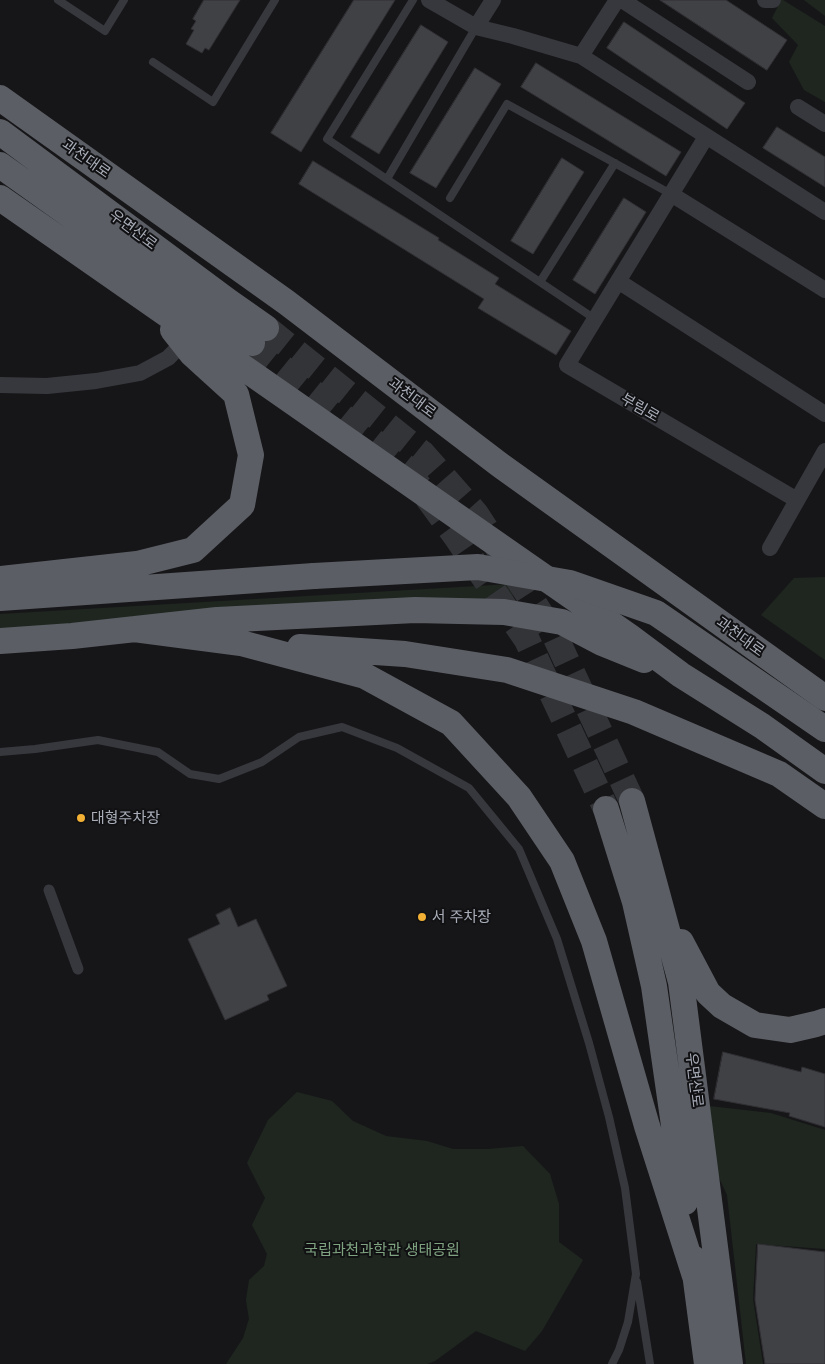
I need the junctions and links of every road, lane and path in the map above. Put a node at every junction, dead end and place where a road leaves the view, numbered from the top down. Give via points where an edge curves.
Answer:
1 (58, 0) edge
2 (124, 0) edge
3 (275, 0) edge
4 (413, 0) edge
5 (430, 0) edge
6 (492, 0) edge
7 (617, 0) edge
8 (622, 0) edge
9 (765, 0) edge
10 (773, 0) edge
11 (476, 27) junction
12 (581, 56) junction
13 (153, 62) dead end
14 (748, 82) dead end
15 (0, 98) edge
16 (798, 107) dead end
17 (825, 124) edge
18 (0, 132) edge
19 (706, 137) junction
20 (615, 163) junction
21 (0, 165) edge
22 (387, 179) junction
23 (671, 194) junction
24 (0, 198) edge
25 (450, 198) dead end
26 (825, 212) edge
27 (618, 281) junction
28 (540, 282) junction
29 (825, 290) edge
30 (156, 308) junction
31 (595, 319) junction
32 (183, 343) junction
33 (0, 386) edge
34 (825, 414) edge
35 (825, 451) edge
36 (797, 500) junction
37 (770, 548) dead end
38 (0, 579) edge
39 (0, 598) edge
40 (134, 629) junction
41 (0, 641) edge
42 (242, 644) junction
43 (681, 675) junction
44 (825, 698) edge
45 (762, 726) junction
46 (825, 730) edge
47 (0, 752) edge
48 (825, 771) edge
49 (825, 794) edge
50 (632, 801) tunnel mouth
51 (825, 806) edge
52 (606, 809) tunnel mouth
53 (49, 890) dead end
54 (660, 902) junction
55 (78, 969) dead end
56 (825, 1021) edge
57 (636, 1274) junction
58 (695, 1276) junction
59 (612, 1364) edge
60 (650, 1364) edge
61 (707, 1364) edge
62 (730, 1364) edge

1 - 2 lane via 105,31
3 - 13 lane via 213,102
4 - 22 lane via 327,139
5 - 11 street
6 - 11 street
7 - 12 street
8 - 14 street
9 - 10 street
11 - 12 street
11 - 22 lane
12 - 19 street
15 - 44 highway, 과천대로 via 286,302 500,465
16 - 17 street
18 - 21 highway, 우면산로 via 229,302 259,336 220,322
19 - 23 street, 부림로
19 - 26 street
20 - 23 lane
20 - 25 lane via 508,104
20 - 28 lane
22 - 28 lane
23 - 27 street, 부림로
23 - 29 street
24 - 30 highway
27 - 31 street, 부림로
27 - 34 street
28 - 31 lane
30 - 32 highway
30 - 43 highway
31 - 36 street, 부림로 via 567,365
32 - 33 street via 168,358 140,373 57,385
32 - 38 highway via 236,394 251,455 242,505 193,550 138,564
35 - 36 street
36 - 37 street
39 - 46 highway, bridge via 478,568 570,583 656,613
40 - 41 highway
40 - 42 highway
40 - 43 highway via 217,620 415,610 504,612 562,622 602,643
42 - 51 highway via 404,654 508,670 634,712 779,774
42 - 58 highway via 365,676 451,723 519,797 562,861 594,941 647,1126
43 - 45 highway
45 - 48 highway
45 - 49 highway
47 - 57 lane via 98,740 158,752 190,774 219,779 262,762 299,737 342,728 396,748 469,788 519,849 557,939 609,1117 625,1188
50 - 54 highway, 우면산로
52 - 58 highway, 우면산로 via 635,902 654,986
53 - 55 street
54 - 56 highway via 708,993 722,1006 754,1025 790,1030
54 - 62 highway, 우면산로 via 681,982
57 - 59 lane via 628,1322
57 - 60 lane
58 - 61 highway, 우면산로

